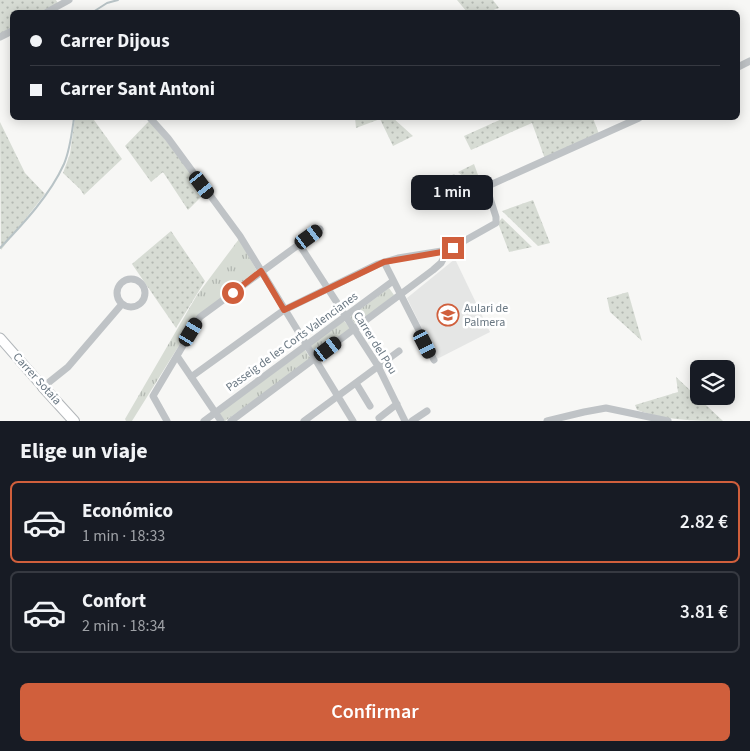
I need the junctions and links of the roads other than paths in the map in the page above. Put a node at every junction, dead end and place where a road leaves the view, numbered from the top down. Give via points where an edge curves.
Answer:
1 (69, 0) edge
2 (51, 10) edge
3 (152, 120) edge
4 (635, 120) edge
5 (320, 229) dead end
6 (299, 244) junction
7 (448, 250) junction
8 (384, 262) junction
9 (261, 271) junction
10 (393, 281) junction
11 (328, 288) junction
12 (400, 295) junction
13 (122, 304) dead end
14 (284, 310) junction
15 (346, 316) junction
16 (354, 329) junction
17 (0, 338) edge
18 (306, 346) junction
19 (398, 351) dead end
20 (177, 356) junction
21 (315, 359) junction
22 (434, 360) dead end
23 (378, 366) junction
24 (191, 377) junction
25 (356, 383) junction
26 (43, 387) junction
27 (337, 396) junction
28 (398, 404) junction
29 (370, 406) dead end
30 (427, 411) dead end
31 (215, 413) junction
32 (379, 418) dead end
33 (74, 421) edge
34 (167, 421) edge
35 (204, 421) edge
36 (221, 421) edge
37 (231, 421) edge
38 (304, 421) edge
39 (353, 421) edge
40 (406, 421) edge
41 (412, 421) edge
42 (547, 421) edge
43 (668, 421) edge

1 - 2 street
3 - 9 street via 240,236
4 - 7 street via 493,184 488,192 496,223
5 - 6 street
6 - 9 street
6 - 11 street, Carrer del Pou
7 - 8 street
7 - 12 street, Passeig de les Corts Valencianes via 437,266
8 - 10 street
8 - 11 street
9 - 14 street
9 - 20 street via 200,318
10 - 12 street
10 - 15 street, Passeig de les Corts Valencianes
11 - 14 street
11 - 15 street, Carrer del Pou
12 - 16 street, Passeig de les Corts Valencianes
12 - 22 street
13 - 26 street via 68,367
14 - 18 street
14 - 24 street
15 - 16 street, Carrer del Pou
15 - 18 street, Passeig de les Corts Valencianes
16 - 21 street, Passeig de les Corts Valencianes
16 - 23 street, Carrer del Pou
17 - 26 main road, Carrer Sotaia
18 - 21 street
18 - 31 street, Passeig de les Corts Valencianes
19 - 23 street
20 - 24 street
20 - 34 street via 153,396
21 - 27 street
21 - 37 street, Passeig de les Corts Valencianes
23 - 25 street
23 - 28 street, Carrer del Pou
24 - 31 street
25 - 27 street
25 - 29 street
26 - 33 highway, Carrer Sotaia
27 - 38 street
27 - 39 street
28 - 32 street
28 - 40 street, Carrer del Pou
30 - 41 street
31 - 35 street, Passeig de les Corts Valencianes
31 - 36 street
42 - 43 street via 606,408

